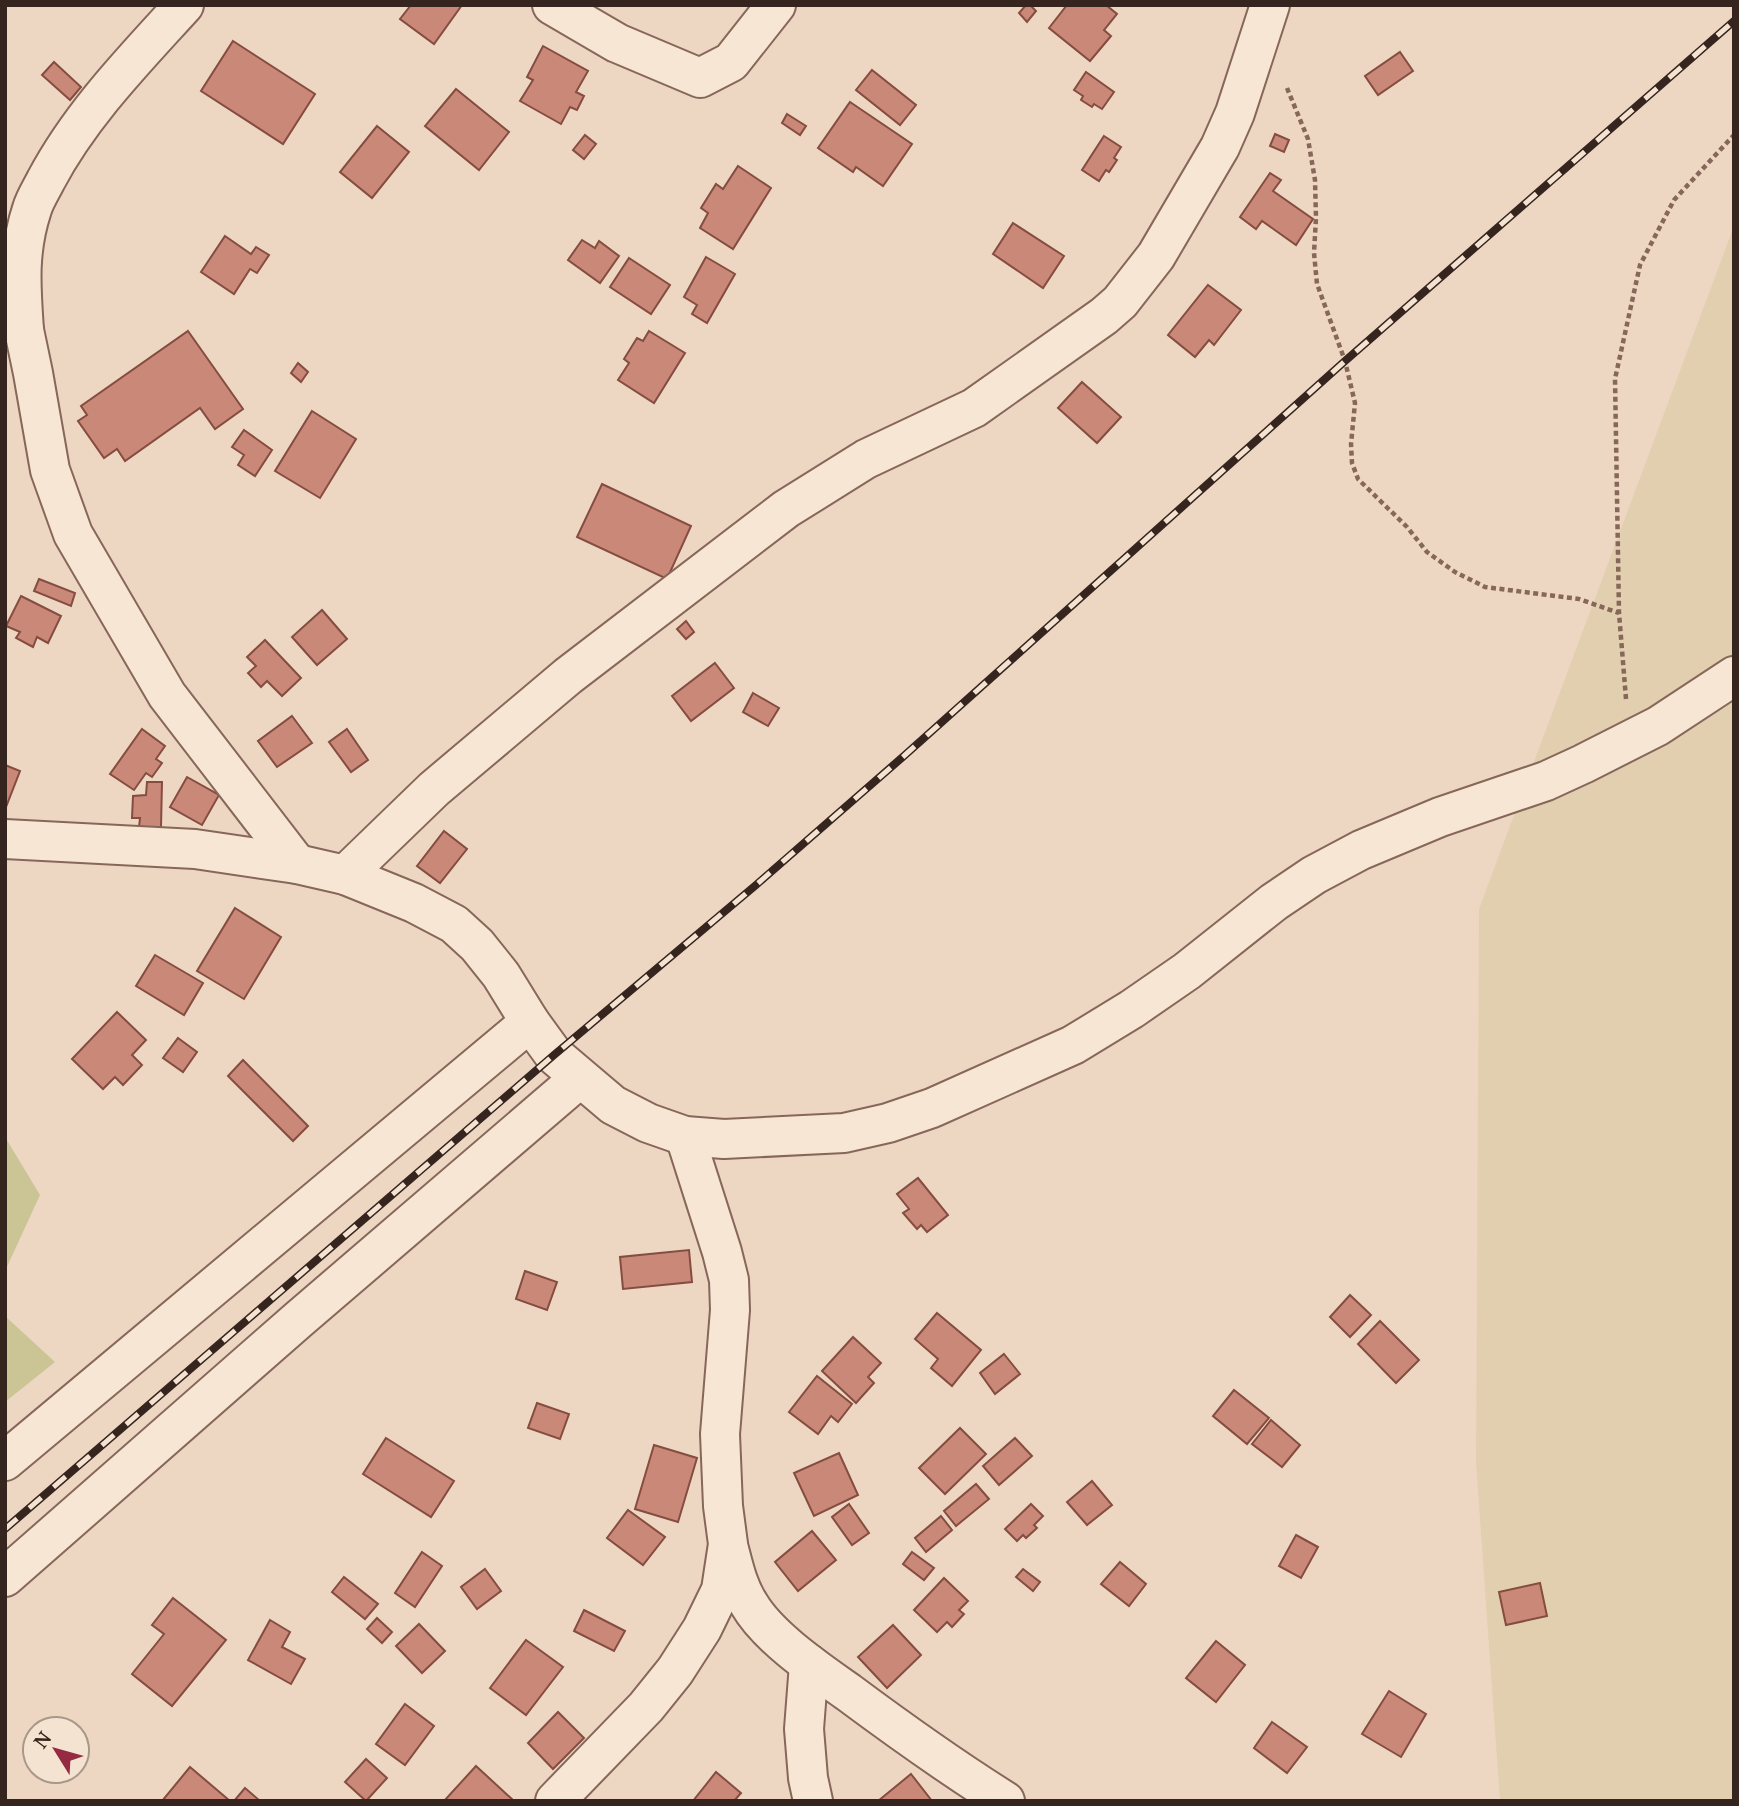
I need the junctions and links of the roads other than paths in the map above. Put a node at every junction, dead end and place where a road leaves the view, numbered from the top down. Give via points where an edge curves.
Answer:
1 (184, 5) edge
2 (552, 5) edge
3 (776, 5) edge
4 (1266, 17) edge
5 (14, 316) edge
6 (1734, 676) edge
7 (5, 839) edge
8 (297, 864) junction
9 (345, 875) junction
10 (530, 1022) junction
11 (580, 1078) junction
12 (685, 1136) junction
13 (5, 1461) edge
14 (728, 1544) junction
15 (5, 1577) edge
16 (809, 1664) junction
17 (555, 1801) edge
18 (813, 1801) edge
19 (1005, 1801) edge

1 - 5 street via 122,73 53,167 32,207
2 - 3 street via 617,43 700,78 731,62
4 - 9 street via 1220,147 1156,256 1120,302 974,408 866,459 786,509 568,676 442,783
5 - 8 street via 33,373 51,470 73,534 167,695
6 - 12 street via 1629,742 1546,781 1418,826 1314,874 1132,1009 1073,1045 932,1108 844,1133 735,1139
7 - 8 street via 195,849
8 - 9 street
9 - 10 street via 454,924 477,945
10 - 11 street via 554,1055
10 - 13 street
11 - 12 street via 613,1105
11 - 15 street
12 - 14 street via 729,1280 720,1434
14 - 16 street via 736,1578 749,1605
14 - 17 street via 721,1590 675,1671
16 - 18 street via 804,1729
16 - 19 street

